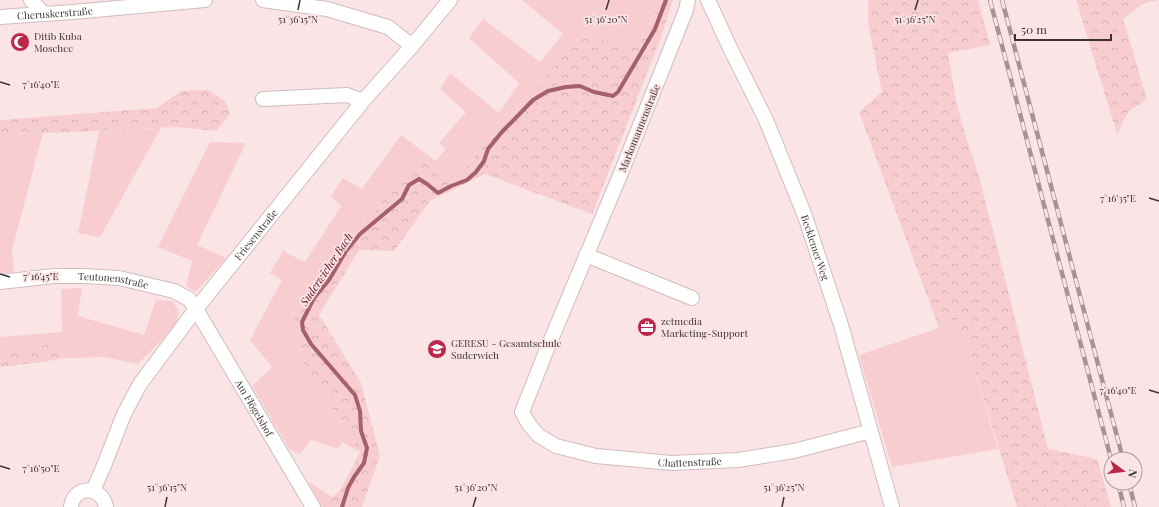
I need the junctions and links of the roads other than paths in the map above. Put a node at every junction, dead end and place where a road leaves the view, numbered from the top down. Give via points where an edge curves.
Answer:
1 (31, 0) edge
2 (205, 0) edge
3 (263, 0) edge
4 (450, 0) edge
5 (688, 0) edge
6 (708, 0) edge
7 (44, 14) junction
8 (0, 17) edge
9 (412, 46) junction
10 (263, 99) dead end
11 (363, 101) junction
12 (586, 255) junction
13 (0, 282) edge
14 (692, 298) dead end
15 (196, 309) junction
16 (522, 412) joint
17 (870, 431) junction
18 (93, 491) junction
19 (72, 507) edge
20 (106, 507) edge
21 (313, 507) edge
22 (892, 507) edge

1 - 7 street
2 - 7 street, Cheruskerstraße
3 - 9 street via 327,9 388,27
4 - 9 street, Friesenstraße
5 - 12 street, Markomannenstraße
6 - 17 street, Becklemer Weg via 766,120 805,216 841,325
7 - 8 street, Cheruskerstraße
9 - 11 street, Friesenstraße
10 - 11 street via 348,95
11 - 15 street, Friesenstraße
12 - 14 street
12 - 16 street, Markomannenstraße
13 - 15 street, Teutonenstraße via 54,276 119,278 174,291 189,300
15 - 18 street, Friesenstraße via 140,384 124,414
15 - 21 street, Am Flögelshof
16 - 17 street, Chattenstraße via 538,435 556,446 596,456 672,463 738,460 794,451
17 - 22 street, Becklemer Weg
18 - 19 street via 87,490 78,494
18 - 20 street via 102,497

